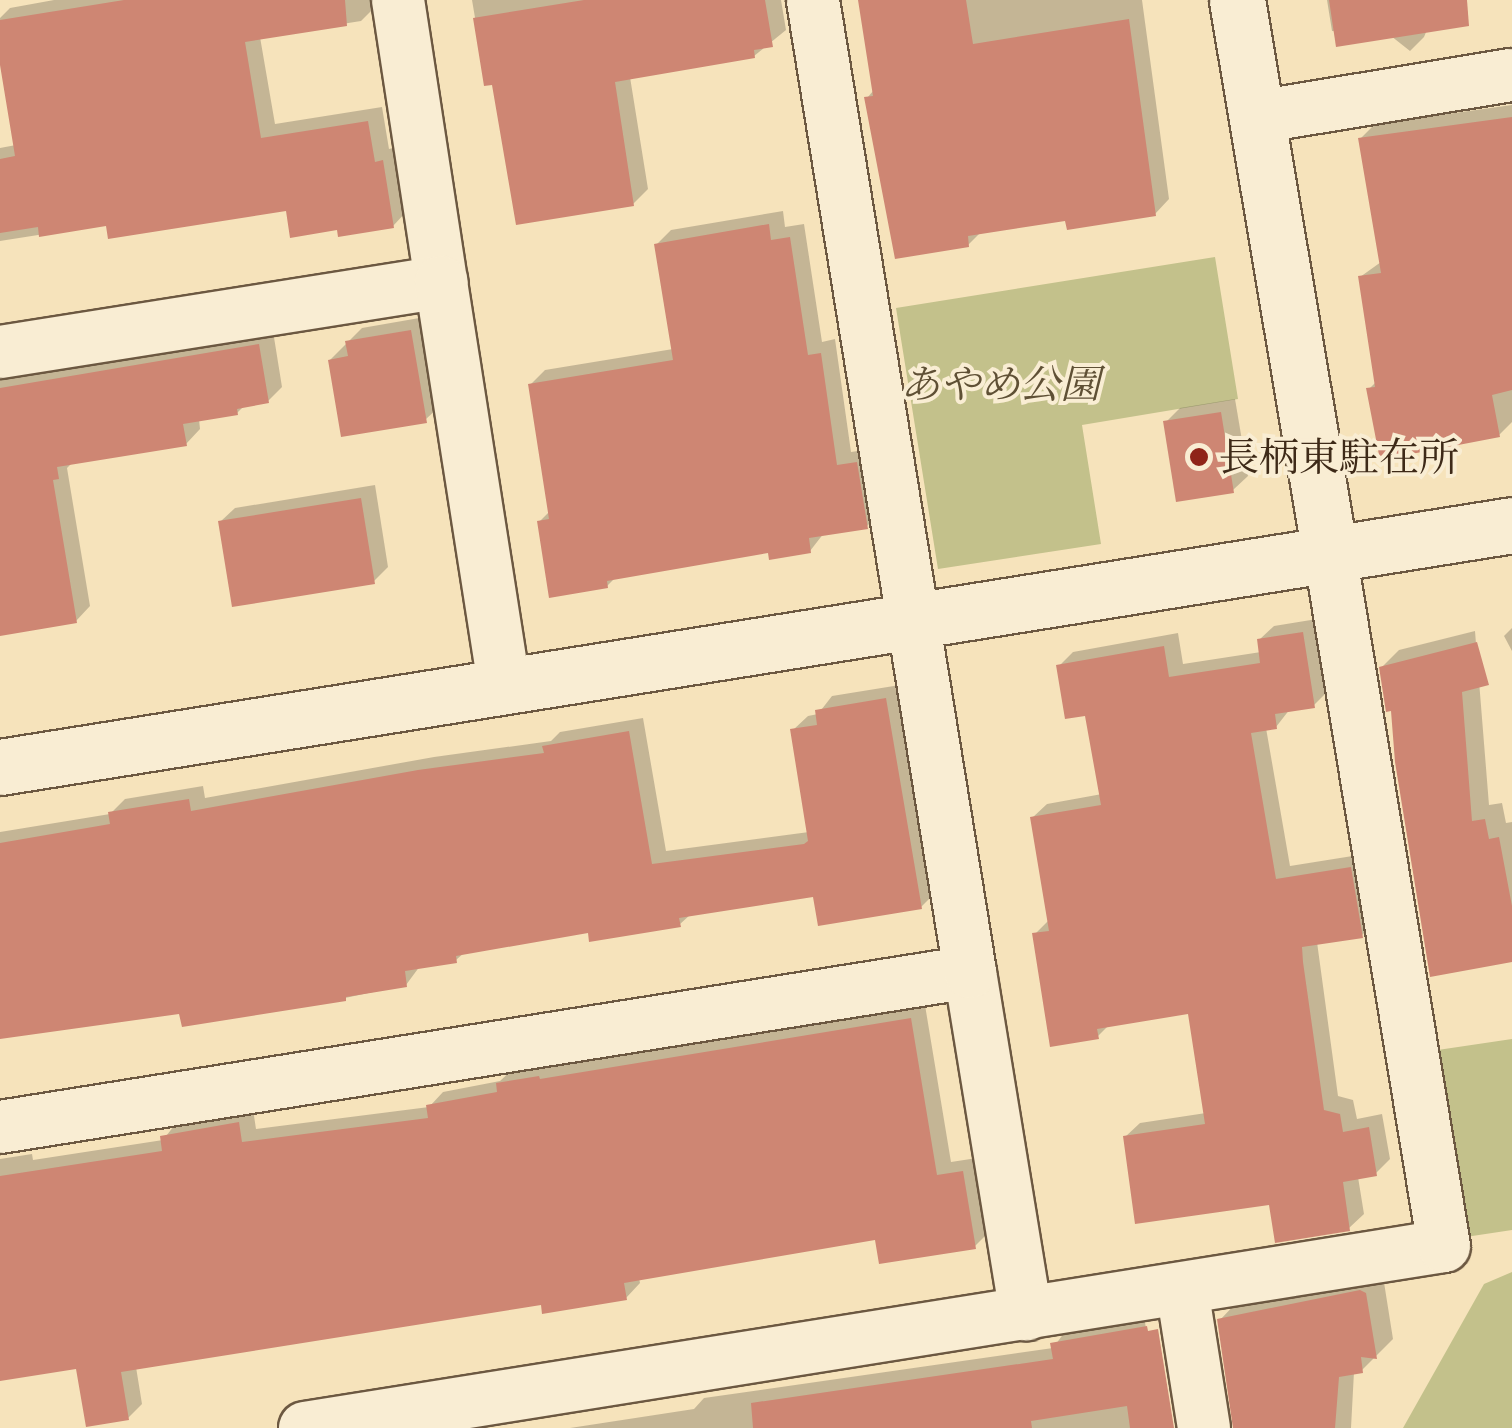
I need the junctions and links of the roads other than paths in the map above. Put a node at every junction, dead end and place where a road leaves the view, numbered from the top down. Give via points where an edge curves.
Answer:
1 (398, 0) edge
2 (813, 0) edge
3 (1237, 0) edge
4 (1512, 75) edge
5 (1257, 117) junction
6 (441, 282) junction
7 (0, 352) edge
8 (1512, 525) edge
9 (1330, 554) junction
10 (913, 619) junction
11 (504, 685) junction
12 (0, 767) edge
13 (970, 972) junction
14 (0, 1127) edge
15 (1182, 1289) junction
16 (1026, 1314) junction
17 (305, 1428) edge
18 (1204, 1428) edge

1 - 6 street
2 - 10 street
3 - 5 street
4 - 5 street
5 - 9 street
6 - 7 street
6 - 11 street
8 - 9 street
9 - 10 street
9 - 15 street via 1444,1246
10 - 11 street
10 - 13 street
11 - 12 street
13 - 14 street
13 - 16 street
15 - 16 street
15 - 18 street
16 - 17 street

